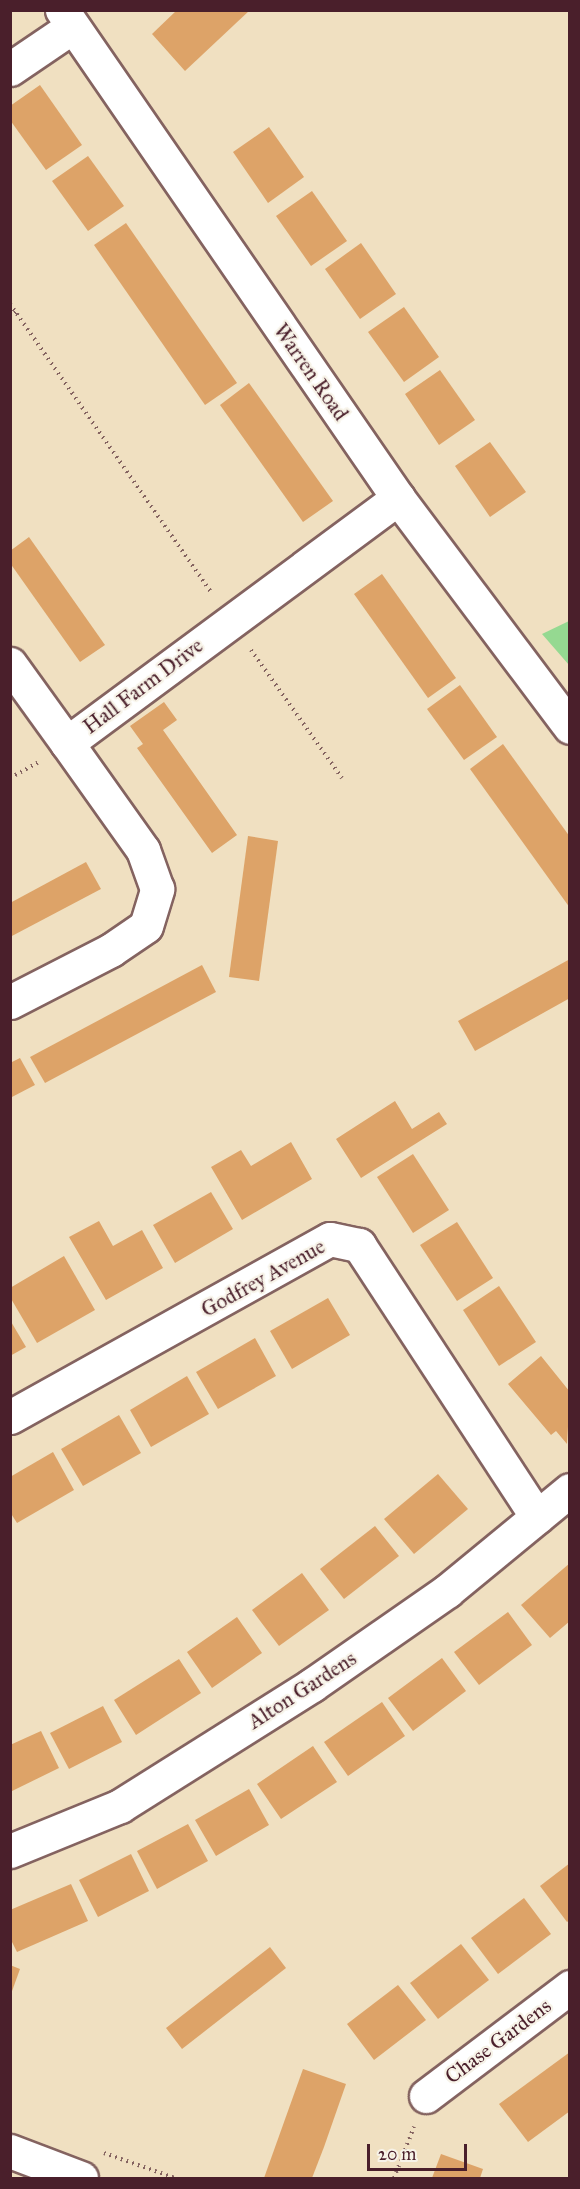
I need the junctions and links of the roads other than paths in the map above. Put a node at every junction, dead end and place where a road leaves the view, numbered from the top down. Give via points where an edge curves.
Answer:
1 (67, 19) edge
2 (10, 69) edge
3 (398, 498) junction
4 (10, 664) edge
5 (570, 727) edge
6 (67, 743) junction
7 (10, 1002) edge
8 (10, 1417) edge
9 (570, 1490) edge
10 (537, 1517) junction
11 (10, 1851) edge
12 (570, 1987) edge
13 (426, 2096) road end
14 (10, 2151) edge
15 (81, 2178) edge

1 - 2 street
1 - 3 street, Warren Road
3 - 5 street, Warren Road
3 - 6 street, Hall Farm Drive
4 - 6 street
6 - 7 street, Hall Farm Drive via 143,850 157,889 146,926 111,950
8 - 10 street, Godfrey Avenue via 330,1239 359,1245
9 - 10 street, Alton Gardens
10 - 11 street, Alton Gardens via 447,1591 302,1691 120,1806
12 - 13 street, Chase Gardens
14 - 15 street

